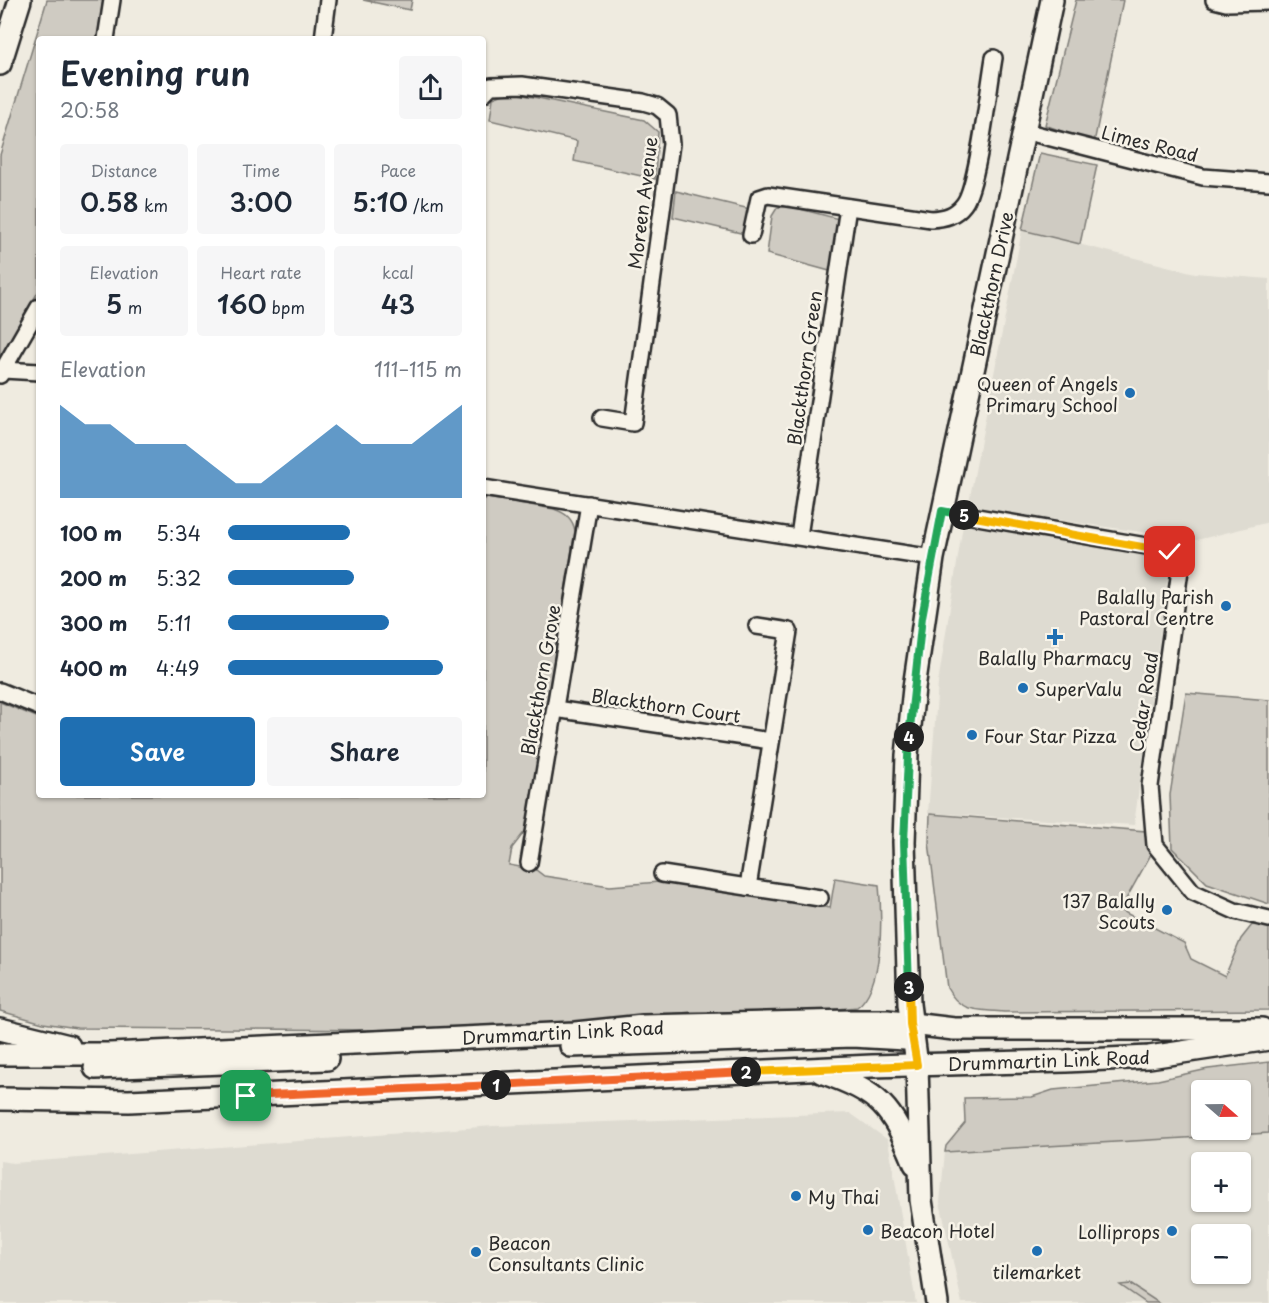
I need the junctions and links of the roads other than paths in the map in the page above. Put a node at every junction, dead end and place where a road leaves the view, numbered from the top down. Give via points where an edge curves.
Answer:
1 (20, 0) edge
2 (112, 0) edge
3 (328, 0) edge
4 (1052, 0) edge
5 (1214, 0) edge
6 (1269, 3) edge
7 (106, 36) edge
8 (323, 36) edge
9 (994, 58) dead end
10 (0, 64) edge
11 (486, 91) edge
12 (1023, 131) junction
13 (1269, 182) edge
14 (848, 207) junction
15 (751, 235) dead end
16 (36, 312) edge
17 (1, 372) edge
18 (36, 372) edge
19 (603, 418) dead end
20 (486, 488) edge
21 (589, 504) junction
22 (942, 511) junction
23 (799, 536) junction
24 (933, 558) junction
25 (757, 626) dead end
26 (0, 691) edge
27 (36, 706) edge
28 (555, 709) junction
29 (771, 741) junction
30 (529, 863) dead end
31 (662, 874) dead end
32 (748, 887) junction
33 (820, 898) dead end
34 (1269, 919) edge
35 (0, 1029) edge
36 (1269, 1030) edge
37 (912, 1034) junction
38 (1269, 1039) edge
39 (0, 1054) edge
40 (110, 1054) junction
41 (917, 1065) junction
42 (0, 1066) edge
43 (809, 1068) junction
44 (0, 1099) edge
45 (920, 1177) junction
46 (937, 1303) edge

1 - 10 main road
2 - 7 street
3 - 8 street
4 - 12 main road, Blackthorn Drive
5 - 6 street
9 - 14 street via 971,190 956,213 931,219
11 - 19 street, Moreen Avenue via 491,86 522,85 643,102 668,115 671,144 633,423
12 - 13 street, Limes Road via 1203,177
12 - 22 main road, Blackthorn Drive
14 - 15 street via 768,195 759,198
14 - 23 street, Blackthorn Green
16 - 17 street
17 - 18 street
20 - 21 street
21 - 23 street
21 - 28 street, Blackthorn Grove
22 - 24 main road, Blackthorn Drive
22 - 34 street, Cedar Road via 1152,547 1170,552 1181,563 1150,786 1155,844 1193,892 1235,911
23 - 24 street
24 - 37 main road, Blackthorn Drive via 914,688 905,805
25 - 29 street via 789,631
26 - 27 street
28 - 29 street, Blackthorn Court
28 - 30 street, Blackthorn Grove
29 - 32 street
31 - 32 street
32 - 33 street
35 - 40 main road
36 - 37 main road, Drummartin Link Road via 954,1029
37 - 40 main road, Drummartin Link Road via 851,1021 643,1026 576,1033
37 - 41 main road, Blackthorn Drive
37 - 42 main road, Drummartin Link Road via 178,1066
38 - 41 main road, Drummartin Link Road via 1149,1057
39 - 40 main road, Drummartin Link Road
41 - 43 main road, Drummartin Link Road
41 - 45 main road, Blackthorn Drive
43 - 44 main road, Drummartin Link Road via 129,1101
43 - 45 main road, Blackthorn Drive via 852,1083 881,1100 900,1128
45 - 46 main road, Blackthorn Drive

